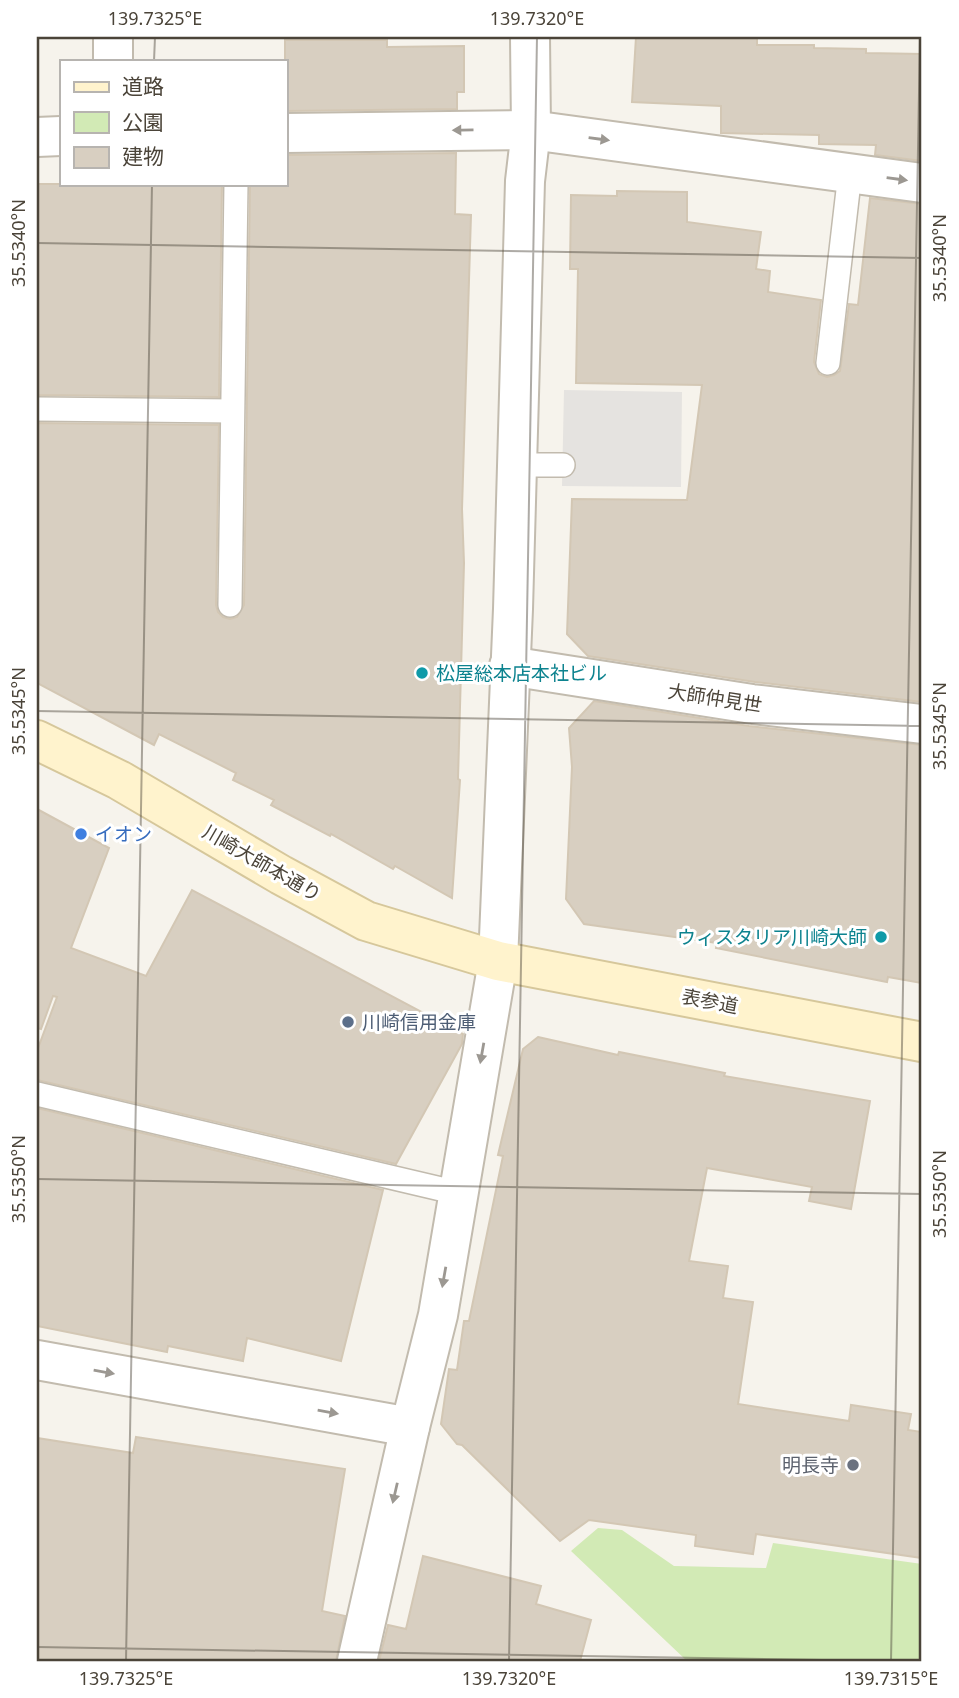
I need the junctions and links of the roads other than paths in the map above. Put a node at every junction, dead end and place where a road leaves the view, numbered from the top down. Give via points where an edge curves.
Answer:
1 (113, 37) edge
2 (530, 37) edge
3 (113, 60) edge
4 (531, 130) junction
5 (287, 133) edge
6 (37, 136) edge
7 (60, 136) edge
8 (850, 173) junction
9 (922, 183) edge
10 (236, 186) edge
11 (828, 363) dead end
12 (37, 409) edge
13 (232, 411) junction
14 (517, 465) junction
15 (563, 465) dead end
16 (230, 605) dead end
17 (509, 666) junction
18 (922, 724) edge
19 (37, 740) edge
20 (498, 961) junction
21 (922, 1042) edge
22 (37, 1094) edge
23 (458, 1194) junction
24 (37, 1360) edge
25 (410, 1427) junction
26 (357, 1661) edge

1 - 3 street
2 - 4 street
4 -> 5 street
4 -> 8 street
4 - 14 street
6 - 7 street
8 -> 9 street
8 - 11 lane
10 - 13 lane
12 - 13 lane
13 - 16 lane
14 - 15 lane
14 - 17 street
17 - 18 street, 大師仲見世 via 752,704
17 - 20 street
19 - 20 street, 川崎大師本通り via 119,779 366,921
20 - 21 street, 表参道
20 -> 23 street
22 - 23 lane
23 -> 25 street via 438,1315
24 -> 25 street
25 -> 26 street

